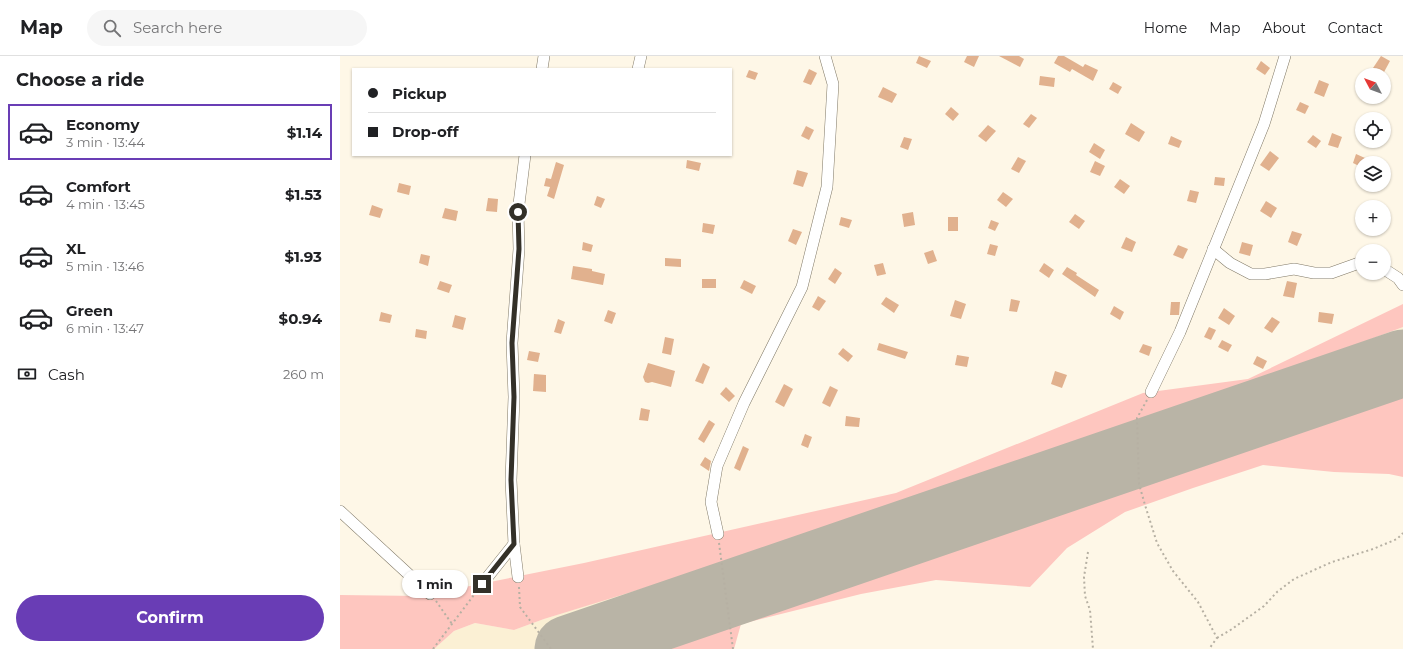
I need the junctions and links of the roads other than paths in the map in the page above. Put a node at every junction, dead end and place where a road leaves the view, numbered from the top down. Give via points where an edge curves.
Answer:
1 (544, 56) edge
2 (641, 56) edge
3 (825, 56) edge
4 (1285, 56) edge
5 (542, 68) edge
6 (638, 68) edge
7 (525, 156) edge
8 (1213, 249) junction
9 (1355, 264) edge
10 (1391, 274) edge
11 (1403, 285) edge
12 (1151, 392) road end
13 (340, 511) edge
14 (718, 534) road end
15 (514, 544) junction
16 (518, 576) road end
17 (482, 584) road end
18 (430, 594) road end

1 - 5 street
2 - 6 street
3 - 14 street via 833,84 827,187 802,287 744,403 717,466 711,502
4 - 8 street via 1264,124
7 - 15 street via 518,212 519,249 512,343 514,397 511,480
8 - 9 street via 1230,264 1251,274 1294,269 1331,273
8 - 12 street via 1180,332
10 - 11 street
13 - 18 street
15 - 16 street
15 - 17 street

